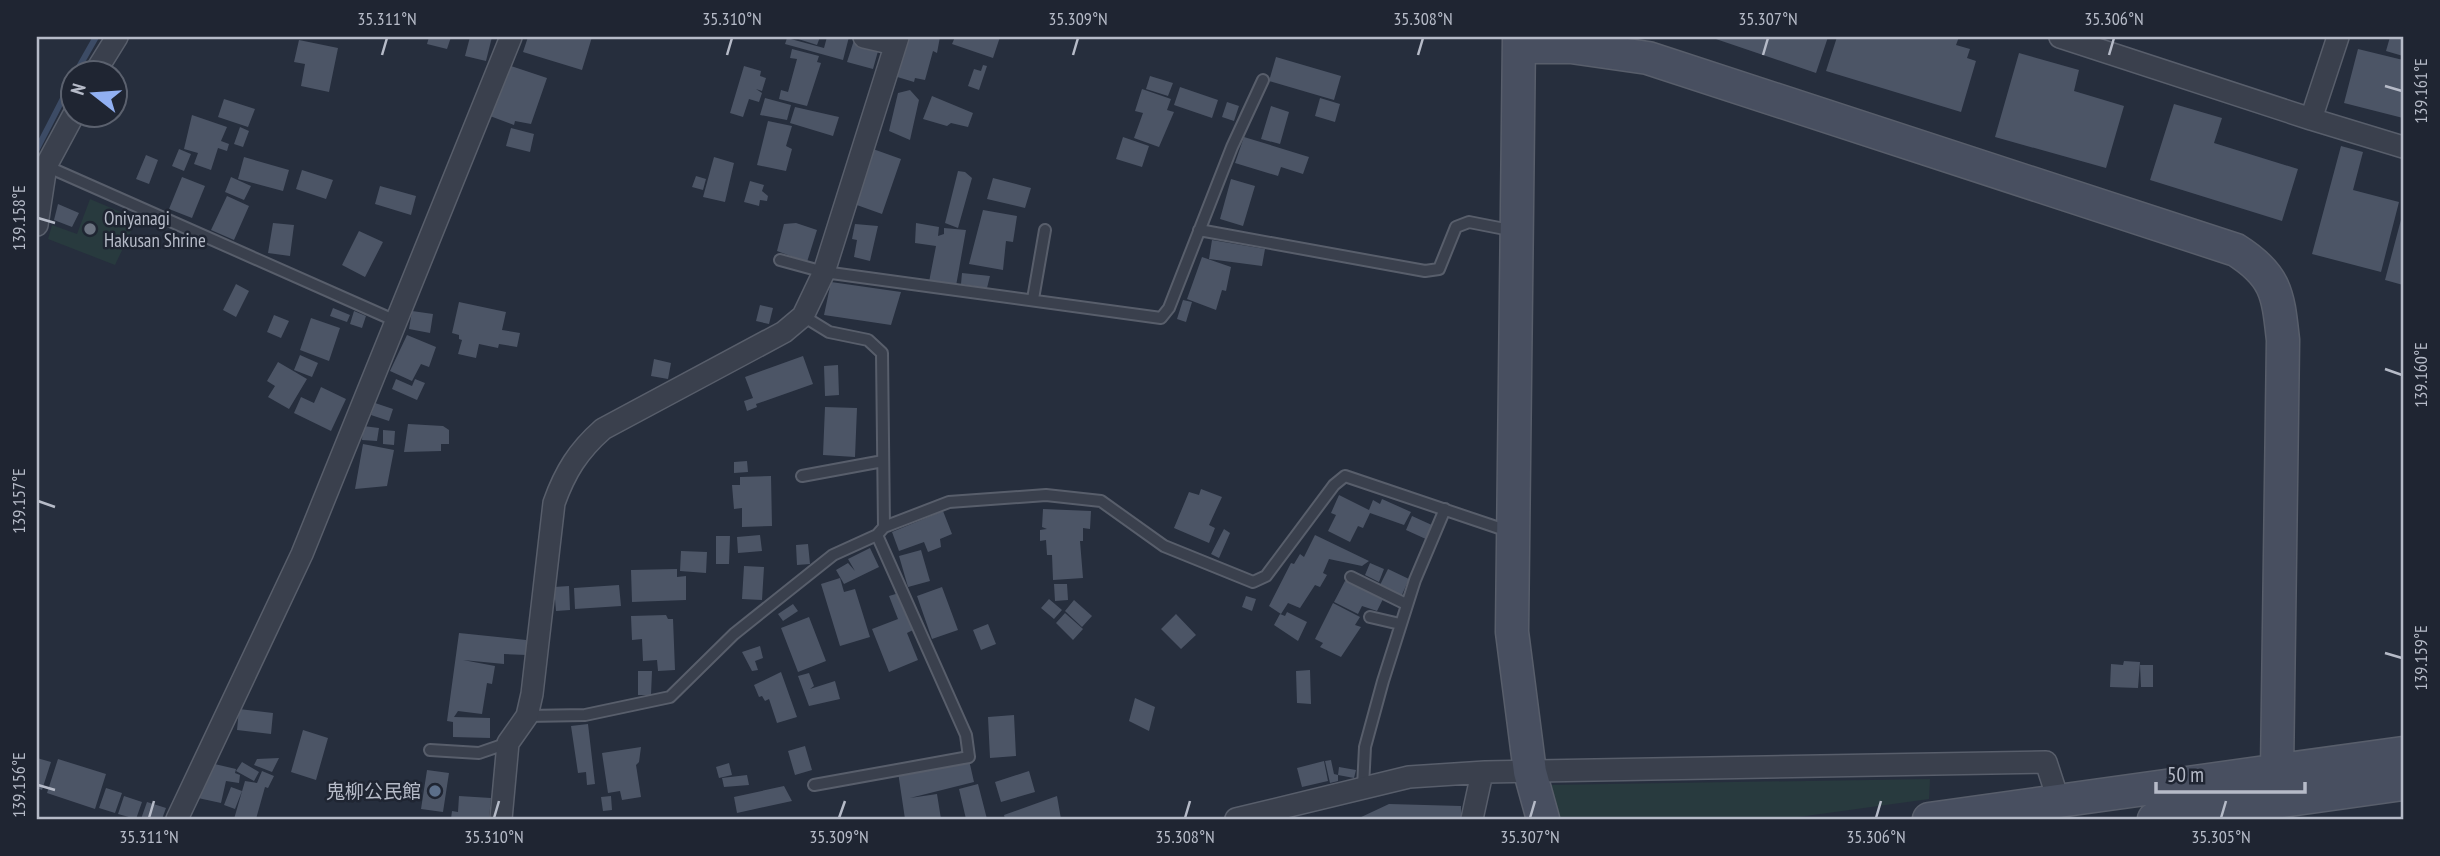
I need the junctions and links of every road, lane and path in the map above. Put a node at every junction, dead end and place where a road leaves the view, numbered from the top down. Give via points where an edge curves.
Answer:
1 (117, 37) edge
2 (511, 37) edge
3 (864, 37) edge
4 (2060, 37) edge
5 (2338, 37) edge
6 (896, 41) edge
7 (1519, 42) edge
8 (103, 60) edge
9 (1263, 80) dead end
10 (2311, 119) junction
11 (65, 130) edge
12 (2403, 147) edge
13 (46, 166) junction
14 (37, 225) edge
15 (1045, 230) dead end
16 (1199, 230) junction
17 (1520, 232) junction
18 (780, 260) dead end
19 (824, 272) junction
20 (1032, 299) junction
21 (803, 316) junction
22 (396, 321) junction
23 (883, 461) junction
24 (802, 476) dead end
25 (1445, 509) junction
26 (881, 531) junction
27 (1512, 533) junction
28 (1351, 577) dead end
29 (1406, 604) junction
30 (1370, 617) dead end
31 (1400, 624) junction
32 (527, 716) junction
33 (508, 743) junction
34 (430, 750) dead end
35 (2403, 752) edge
36 (1530, 772) junction
37 (1482, 773) junction
38 (2403, 784) edge
39 (814, 785) dead end
40 (1363, 787) junction
41 (2277, 798) edge
42 (2059, 802) junction
43 (177, 819) edge
44 (500, 819) edge
45 (1236, 819) edge
46 (1472, 819) edge
47 (1543, 819) edge
48 (1929, 819) edge
49 (2154, 819) edge

1 - 8 street
2 - 22 street
3 - 6 street
4 - 10 street
5 - 10 street
6 - 19 street
7 - 17 street
7 - 41 street via 1648,58 2236,250 2256,263 2275,289 2283,341
9 - 16 lane
10 - 12 street
11 - 13 street
13 - 14 street
13 - 22 lane
15 - 20 lane
16 - 17 lane via 1425,271 1438,269 1456,227 1469,222
16 - 20 lane via 1161,318
17 - 27 street
18 - 19 lane
19 - 20 lane
19 - 21 street
21 - 23 lane via 829,332 868,340 882,353
21 - 32 street via 784,332 603,429 580,449 554,503
22 - 43 street via 302,554
23 - 24 lane
23 - 26 lane
25 - 26 lane via 1345,476 1266,576 1254,582 1164,546 1101,501 1046,495 949,502
25 - 27 lane
25 - 29 lane
26 - 32 lane via 833,555 734,634 670,697 585,715
26 - 39 lane via 967,735 969,757
27 - 36 street via 1512,632
28 - 29 lane
29 - 31 lane
30 - 31 lane
31 - 40 lane via 1365,747
32 - 33 street
33 - 34 lane via 479,753
33 - 44 street
35 - 41 street
36 - 37 street
36 - 42 street via 2046,762
36 - 47 street
37 - 40 street via 1409,777
37 - 46 street
38 - 41 street
40 - 45 street
41 - 42 street
41 - 49 street
42 - 48 street

